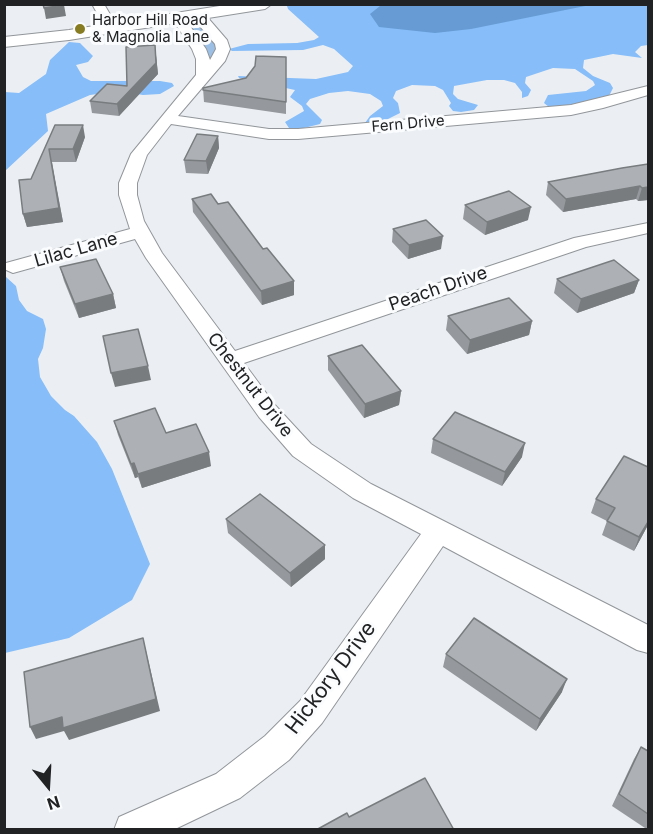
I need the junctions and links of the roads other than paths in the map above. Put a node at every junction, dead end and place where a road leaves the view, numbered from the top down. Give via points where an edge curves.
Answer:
1 (98, 4) edge
2 (266, 4) edge
3 (187, 17) junction
4 (112, 28) junction
5 (4, 42) edge
6 (203, 76) junction
7 (648, 90) edge
8 (166, 119) junction
9 (648, 228) edge
10 (139, 232) junction
11 (13, 267) dead end
12 (230, 360) junction
13 (439, 530) junction
14 (648, 639) edge
15 (132, 830) edge

1 - 4 street
2 - 3 street
3 - 4 street
3 - 6 street via 181,22 203,58
3 - 6 street, Chestnut Drive via 203,21 222,43 219,58
4 - 5 street
6 - 8 street, Chestnut Drive
7 - 8 street, Fern Drive via 571,110 298,134 253,132
8 - 10 street, Chestnut Drive via 139,154 128,183 131,211
9 - 12 street, Peach Drive via 571,245
10 - 11 street, Lilac Lane
10 - 12 street, Chestnut Drive
12 - 13 street, Chestnut Drive via 302,450 362,491
13 - 14 street, Chestnut Drive
13 - 15 street, Hickory Drive via 310,712 277,748 228,786

